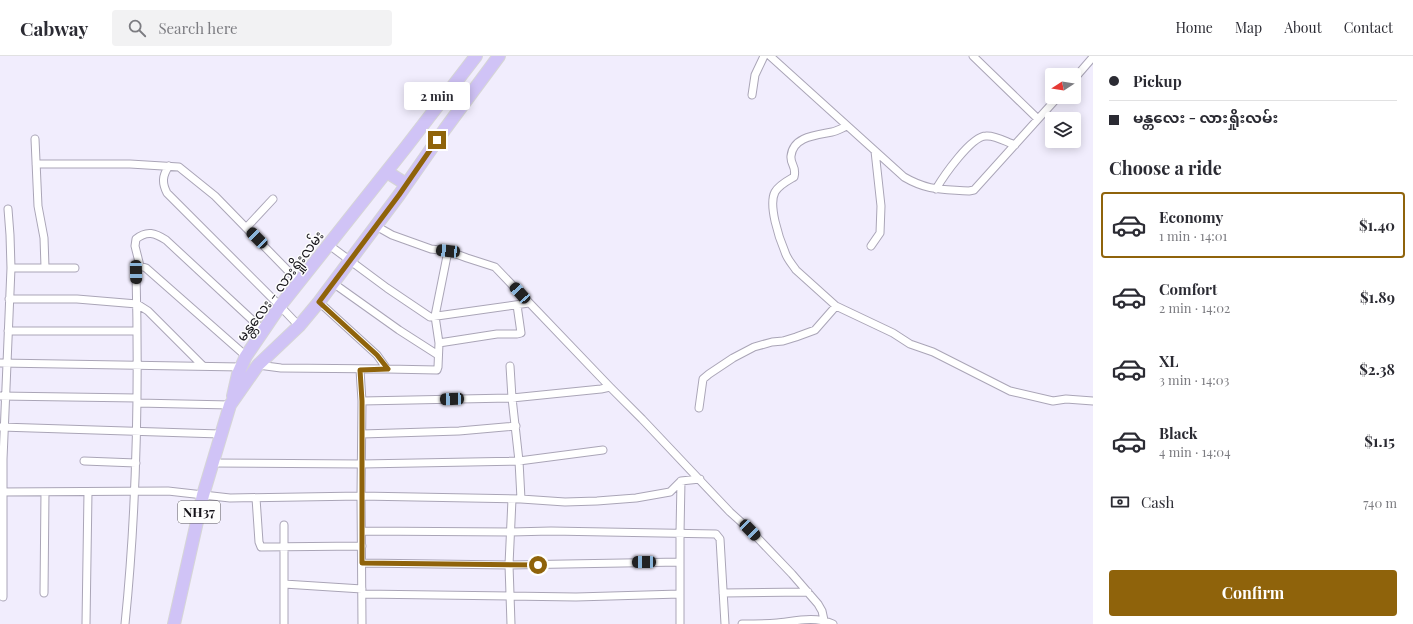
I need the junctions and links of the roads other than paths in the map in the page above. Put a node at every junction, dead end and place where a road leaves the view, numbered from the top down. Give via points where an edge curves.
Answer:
1 (476, 56) edge
2 (499, 56) edge
3 (764, 56) edge
4 (770, 56) edge
5 (973, 56) edge
6 (1093, 57) edge
7 (1081, 71) edge
8 (752, 95) dead end
9 (1052, 104) edge
10 (1038, 119) junction
11 (847, 126) junction
12 (35, 139) dead end
13 (1015, 145) junction
14 (875, 151) junction
15 (36, 164) junction
16 (169, 166) junction
17 (387, 172) junction
18 (406, 184) junction
19 (936, 189) junction
20 (273, 199) dead end
21 (8, 209) dead end
22 (376, 226) junction
23 (246, 228) junction
24 (329, 245) junction
25 (871, 246) dead end
26 (448, 251) junction
27 (350, 260) junction
28 (140, 266) junction
29 (45, 267) junction
30 (11, 268) junction
31 (75, 268) dead end
32 (299, 282) junction
33 (333, 284) junction
34 (9, 298) junction
35 (319, 302) junction
36 (529, 303) junction
37 (137, 304) junction
38 (517, 305) junction
39 (280, 306) junction
40 (836, 306) junction
41 (435, 316) junction
42 (299, 326) junction
43 (263, 330) junction
44 (8, 331) junction
45 (137, 331) junction
46 (439, 343) junction
47 (438, 355) junction
48 (244, 361) junction
49 (4, 364) edge
50 (137, 365) junction
51 (258, 365) junction
52 (203, 366) junction
53 (510, 366) dead end
54 (388, 369) junction
55 (360, 370) junction
56 (610, 387) junction
57 (3, 396) edge
58 (512, 398) junction
59 (137, 401) junction
60 (362, 401) junction
61 (1093, 401) edge
62 (230, 404) junction
63 (698, 408) dead end
64 (516, 426) junction
65 (2, 427) edge
66 (137, 431) junction
67 (220, 434) junction
68 (362, 434) junction
69 (602, 450) dead end
70 (2, 459) edge
71 (519, 460) junction
72 (84, 461) dead end
73 (136, 463) junction
74 (212, 463) junction
75 (362, 464) junction
76 (700, 479) junction
77 (681, 482) junction
78 (134, 491) junction
79 (1, 492) edge
80 (45, 492) junction
81 (88, 492) junction
82 (203, 495) junction
83 (361, 496) junction
84 (256, 498) junction
85 (512, 499) junction
86 (521, 499) junction
87 (284, 525) dead end
88 (362, 530) junction
89 (511, 532) junction
90 (680, 533) junction
91 (284, 546) junction
92 (362, 546) junction
93 (680, 562) junction
94 (362, 563) junction
95 (509, 565) junction
96 (284, 584) junction
97 (362, 592) junction
98 (808, 592) junction
99 (44, 593) dead end
100 (723, 593) junction
101 (680, 594) junction
102 (510, 596) junction
103 (3, 597) dead end
104 (824, 620) junction
105 (86, 624) edge
106 (125, 624) edge
107 (174, 624) edge
108 (284, 624) edge
109 (362, 624) edge
110 (511, 624) edge
111 (680, 624) edge
112 (725, 624) edge
113 (742, 624) edge
114 (833, 624) edge

1 - 17 highway, မန္တလေး - လားရှိုးလမ်း / NH37
2 - 18 highway, NH37
3 - 8 street via 755,75
4 - 11 street
5 - 10 street
6 - 7 street
9 - 10 street
10 - 13 street
11 - 14 street
11 - 40 street via 834,132 808,137 794,146 791,156 796,171 794,177 775,192 772,202 775,222 791,263
12 - 15 street
13 - 19 street via 974,190
13 - 19 street via 984,135 975,140 948,169
14 - 19 street via 904,177 914,183
14 - 25 street via 881,206 880,232
15 - 16 street
15 - 29 street
16 - 23 street via 179,167 188,173
16 - 39 street via 163,176 167,193
17 - 18 highway
17 - 24 highway, မန္တလေး - လားရှိုးလမ်း / NH37
18 - 22 highway, NH37
20 - 23 street
21 - 30 street
22 - 26 street via 431,249
22 - 27 highway, NH37
23 - 32 street
24 - 27 street
24 - 32 highway, မန္တလေး - လားရှိုးလမ်း / NH37
26 - 36 street via 495,267
26 - 41 street
27 - 33 highway, NH37
27 - 41 street via 387,288 430,316
28 - 37 street via 136,272
28 - 43 street via 135,246 136,239 141,235 157,234
28 - 48 street via 146,268
29 - 30 street
29 - 31 street
30 - 34 street
32 - 39 highway, မန္တလေး - လားရှိုးလမ်း / NH37
33 - 35 highway, NH37
33 - 47 street
34 - 37 street via 77,299
34 - 44 street
35 - 42 highway, NH37
35 - 54 street via 377,355
36 - 38 street
36 - 56 street
37 - 45 street
37 - 52 street via 153,316
38 - 41 street
38 - 46 street via 521,333
39 - 42 street
39 - 43 highway, မန္တလေး - လားရှိုးလမ်း / NH37
40 - 61 street via 1010,391 1053,401
40 - 63 street via 815,330 783,341 754,347 709,374 703,379
41 - 46 street
42 - 51 highway, NH37
43 - 48 highway, မန္တလေး - လားရှိုးလမ်း / NH37
44 - 45 street
44 - 49 street
45 - 50 street
46 - 47 street
47 - 54 street via 437,370
48 - 52 street
48 - 62 highway, မန္တလေး - လားရှိုးလမ်း / NH37
49 - 50 street
49 - 57 street
50 - 52 street
50 - 59 street
51 - 55 street
51 - 62 highway, NH37
53 - 58 street
54 - 55 street
55 - 60 street
56 - 58 street
56 - 76 street
57 - 59 street
57 - 65 street
58 - 60 street
58 - 64 street
59 - 62 street
59 - 66 street
60 - 68 street
62 - 67 highway, NH37
64 - 68 street via 459,431
64 - 71 street
65 - 66 street
65 - 70 street
66 - 67 street
66 - 73 street
67 - 74 highway, NH37
68 - 75 street
69 - 71 street
70 - 79 street
71 - 75 street
71 - 86 street
72 - 73 street
73 - 78 street
74 - 75 street
74 - 82 highway, NH37
75 - 83 street
76 - 77 street
76 - 98 street
77 - 86 street via 670,492 636,498 565,502
77 - 90 street
78 - 81 street
78 - 82 street
78 - 106 street
79 - 80 street
79 - 103 street
80 - 81 street
80 - 99 street
81 - 105 street
82 - 84 street
82 - 107 highway, NH37
83 - 84 street
83 - 85 street
83 - 88 street
84 - 91 street via 258,542 261,547
85 - 86 street
85 - 89 street
87 - 91 street
88 - 89 street
88 - 92 street
89 - 90 street
89 - 95 street
90 - 93 street
90 - 100 street via 716,534 720,539
91 - 92 street
91 - 96 street
92 - 94 street
93 - 95 street
93 - 101 street
94 - 95 street
94 - 97 street
95 - 102 street
96 - 97 street
96 - 108 street
97 - 102 street
97 - 109 street
98 - 100 street
98 - 104 street via 822,611
100 - 112 street
101 - 102 street
101 - 111 street
102 - 110 street
104 - 113 street
104 - 114 street

